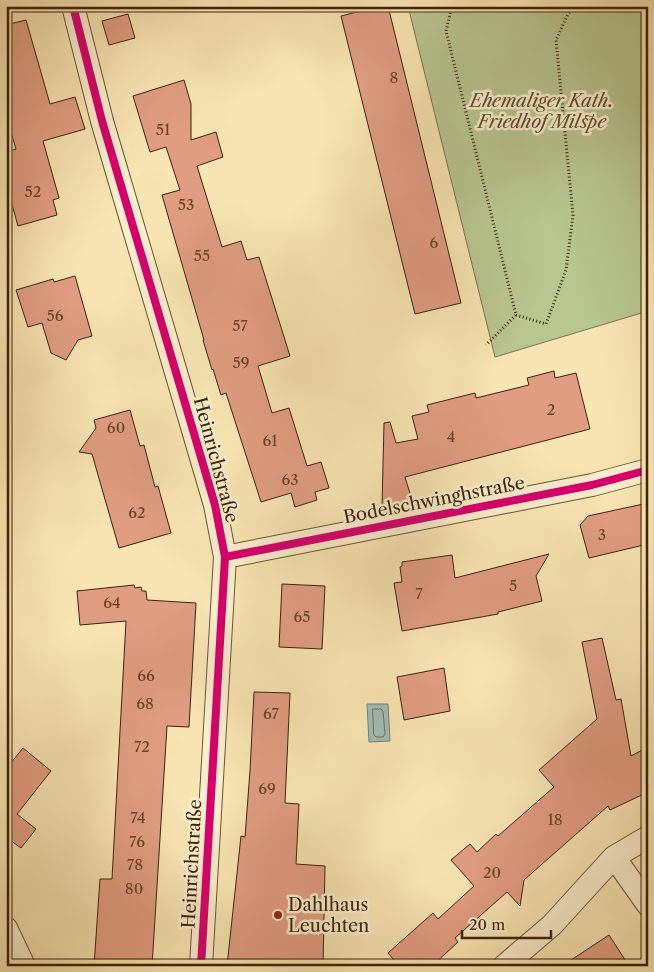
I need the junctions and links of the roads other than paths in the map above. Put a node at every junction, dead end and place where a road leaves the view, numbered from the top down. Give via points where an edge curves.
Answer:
1 (73, 6) edge
2 (648, 470) edge
3 (225, 557) junction
4 (648, 837) edge
5 (614, 857) junction
6 (648, 905) edge
7 (6, 928) edge
8 (24, 966) edge
9 (201, 966) edge
10 (504, 966) edge

1 - 3 street, Heinrichstraße via 102,121 216,506
2 - 3 street, Bodelschwinghstraße via 592,485
3 - 9 street, Heinrichstraße
4 - 5 street
5 - 6 street
5 - 10 street via 552,926
7 - 8 street

